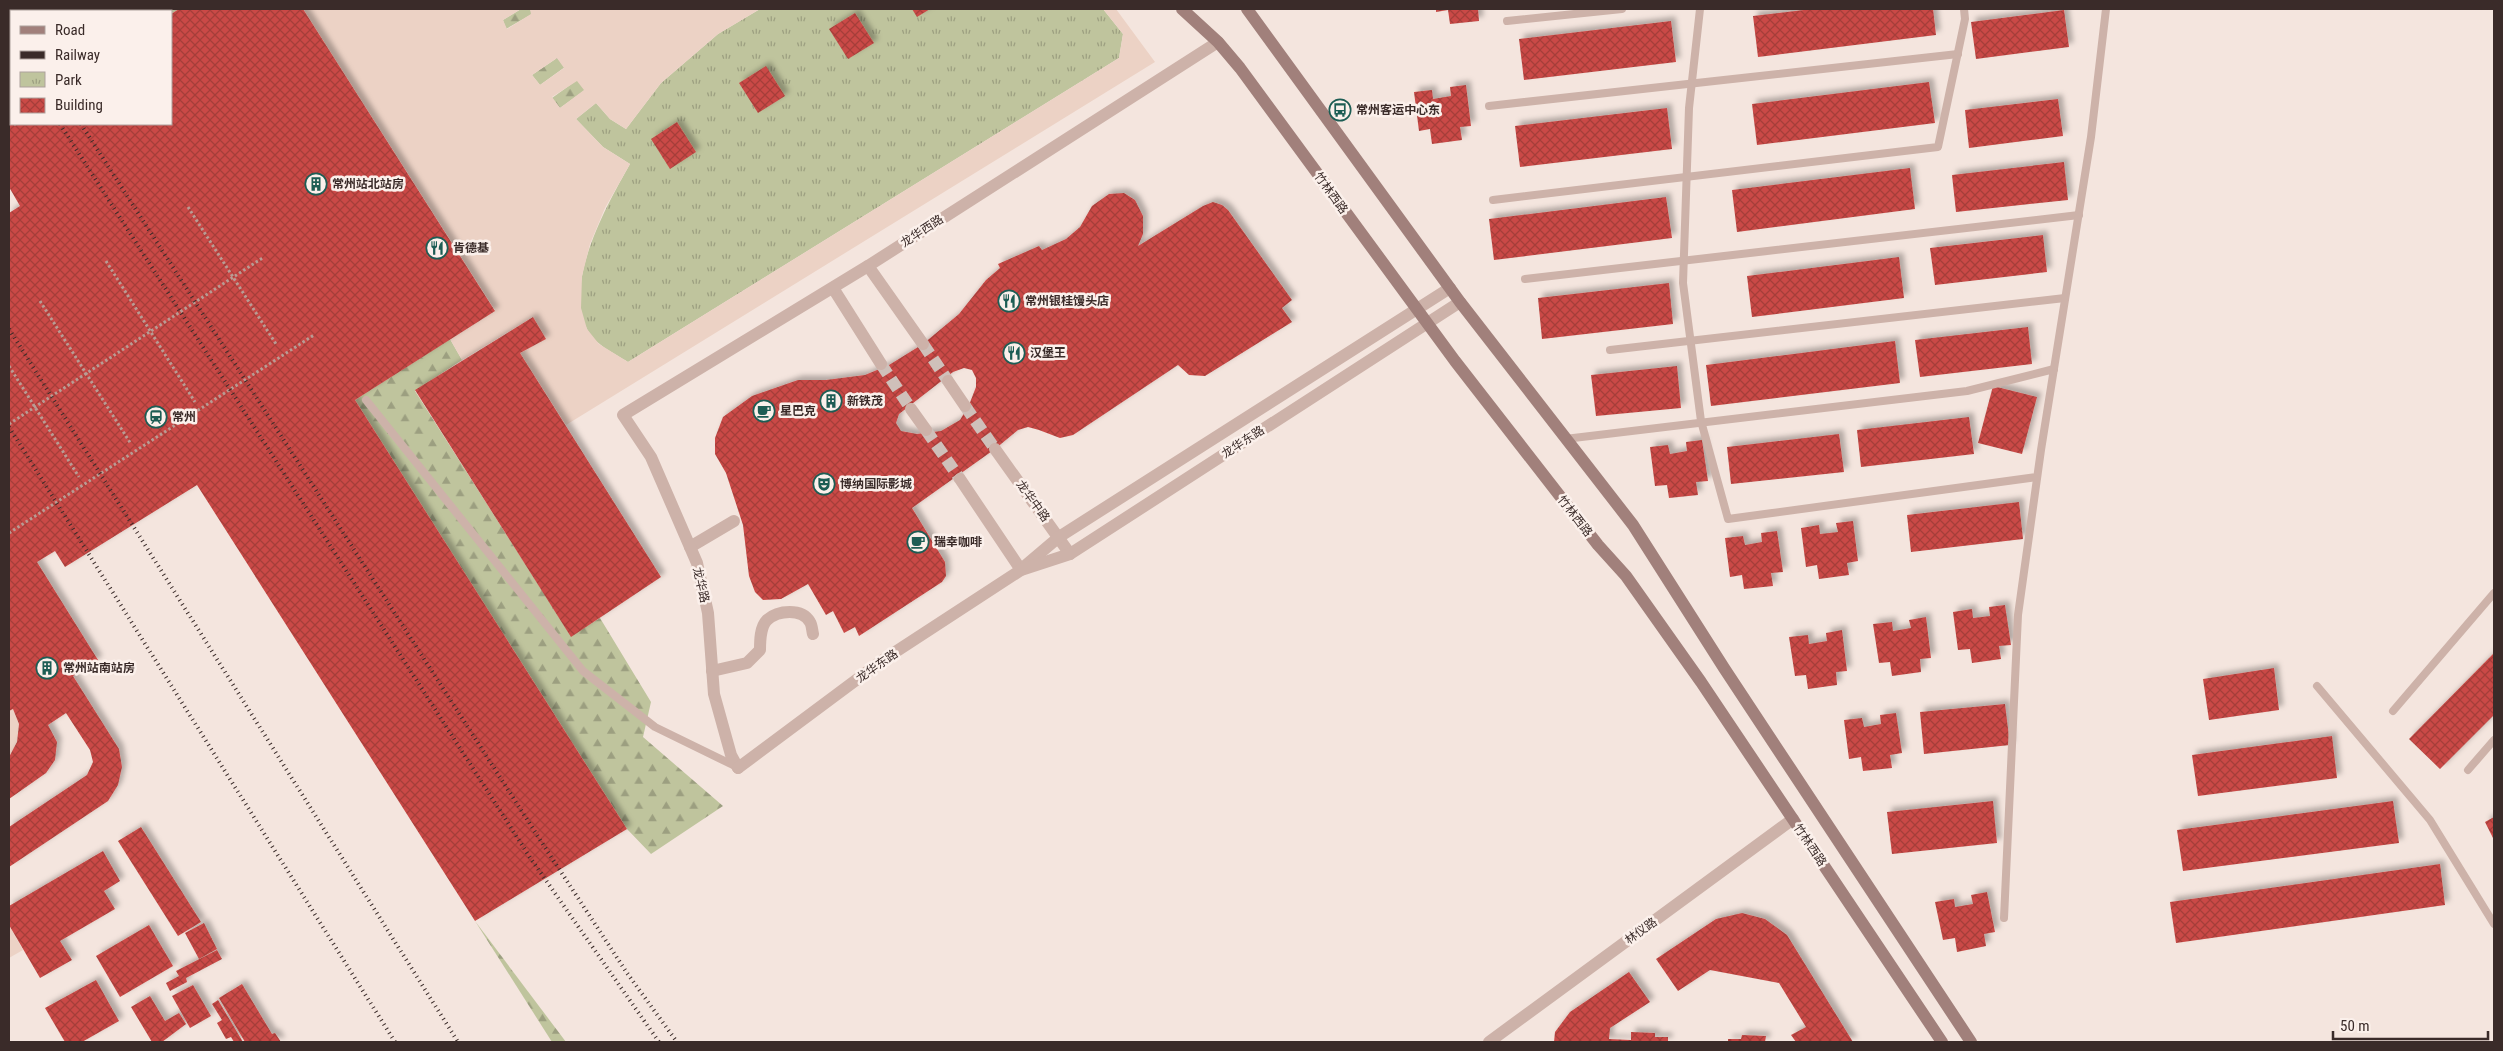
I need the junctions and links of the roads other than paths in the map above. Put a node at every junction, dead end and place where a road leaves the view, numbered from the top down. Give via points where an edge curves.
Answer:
1 (1182, 9) edge
2 (1247, 9) edge
3 (1622, 9) edge
4 (1700, 9) edge
5 (1964, 9) edge
6 (2106, 9) edge
7 (1507, 21) dead end
8 (1218, 42) junction
9 (1958, 54) junction
10 (1692, 84) junction
11 (1489, 106) dead end
12 (1687, 177) junction
13 (1493, 200) dead end
14 (2079, 215) junction
15 (1684, 261) junction
16 (868, 266) junction
17 (1524, 279) dead end
18 (832, 288) junction
19 (1450, 288) junction
20 (2066, 298) junction
21 (1460, 302) junction
22 (1417, 310) junction
23 (1427, 323) junction
24 (1690, 341) junction
25 (924, 344) tunnel mouth
26 (1610, 350) dead end
27 (881, 364) tunnel mouth
28 (2054, 369) junction
29 (948, 381) tunnel mouth
30 (366, 400) dead end
31 (965, 406) tunnel mouth
32 (911, 409) tunnel mouth
33 (623, 415) joint
34 (1700, 421) junction
35 (926, 430) tunnel mouth
36 (1565, 438) junction
37 (995, 449) tunnel mouth
38 (2037, 478) junction
39 (960, 479) tunnel mouth
40 (734, 521) dead end
41 (1059, 537) junction
42 (690, 547) junction
43 (1070, 554) junction
44 (1021, 570) junction
45 (2494, 593) edge
46 (813, 634) dead end
47 (712, 672) junction
48 (2317, 686) dead end
49 (2393, 711) dead end
50 (2494, 740) edge
51 (738, 768) junction
52 (2468, 770) dead end
53 (1793, 819) junction
54 (2004, 918) dead end
55 (2494, 924) edge
56 (1489, 1042) edge
57 (1942, 1042) edge
58 (1971, 1042) edge

1 - 8 main road, 竹林西路
2 - 19 main road, 竹林西路
3 - 7 lane
4 - 10 lane
5 - 9 lane
6 - 14 lane
8 - 16 street, 龙华西路
8 - 22 main road, 竹林西路
9 - 10 lane
9 - 12 lane via 1938,147
10 - 11 lane
10 - 12 lane
12 - 13 lane
12 - 15 lane
14 - 15 lane
14 - 20 lane
15 - 17 lane
15 - 24 lane via 1683,284
16 - 18 street, 龙华西路
16 - 25 street
18 - 27 street
18 - 33 street, 龙华西路
19 - 21 main road, 竹林西路
19 - 22 street, 龙华东路
20 - 24 lane
20 - 28 lane
21 - 23 street, 龙华东路
21 - 36 main road, 竹林西路
22 - 23 main road, 竹林西路
22 - 41 street, 龙华东路
23 - 43 street, 龙华东路
23 - 53 main road, 竹林西路 via 1592,537 1626,576
24 - 26 lane
24 - 34 lane
28 - 34 lane via 1967,391
28 - 38 lane
29 - 31 street
30 - 51 lane via 583,671 655,727
32 - 35 street
33 - 42 street, 龙华路 via 652,457
34 - 36 lane
34 - 38 lane via 1728,519
36 - 58 main road, 竹林西路 via 1633,525
37 - 41 street, 龙华中路
38 - 54 lane via 2018,615
39 - 44 street
40 - 42 street
41 - 43 street, 龙华中路
41 - 44 street, 龙华东路
42 - 47 street, 龙华路 via 708,613
43 - 44 street, 龙华东路
44 - 51 street, 龙华东路 via 883,660
45 - 49 lane
46 - 47 street via 810,621 799,612 782,612 767,620 760,650 746,663
47 - 51 street, 龙华路 via 714,694 731,755
48 - 55 lane via 2430,820
50 - 52 lane
53 - 56 street, 林仪路
53 - 57 main road, 竹林西路

